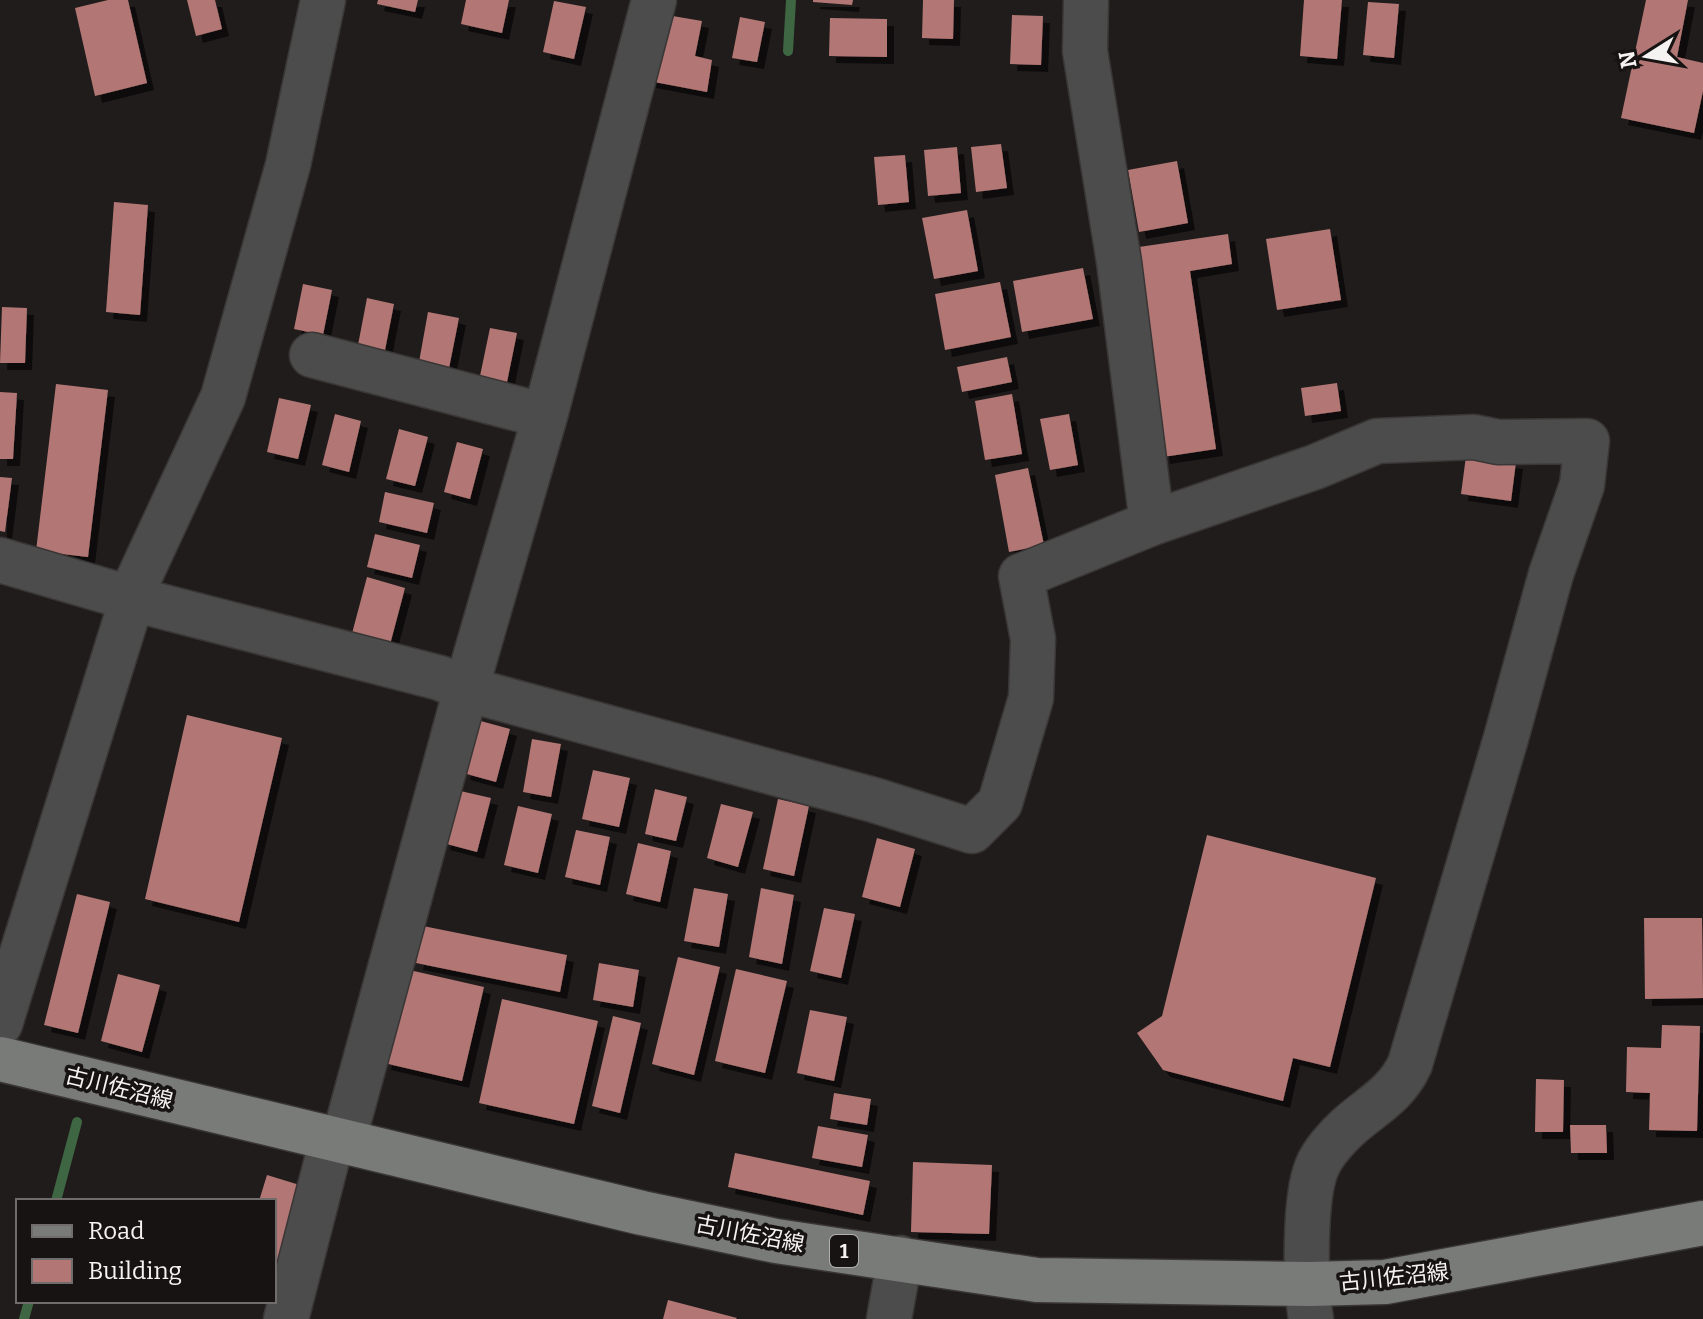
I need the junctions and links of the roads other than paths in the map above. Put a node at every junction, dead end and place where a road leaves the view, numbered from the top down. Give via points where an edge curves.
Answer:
1 (323, 0) edge
2 (654, 0) edge
3 (1086, 0) edge
4 (312, 355) dead end
5 (545, 416) junction
6 (1152, 523) junction
7 (0, 560) edge
8 (133, 599) junction
9 (466, 689) junction
10 (0, 1024) edge
11 (0, 1059) edge
12 (337, 1141) junction
13 (1703, 1223) edge
14 (900, 1258) junction
15 (1310, 1302) edge
16 (286, 1319) edge
17 (889, 1319) edge

1 - 8 street via 288,165 223,397
2 - 5 street
3 - 6 street via 1085,51 1119,262
4 - 5 street
5 - 9 street
6 - 9 street via 1021,576 1033,639 1031,698 1000,803 972,831
6 - 15 street via 1377,441 1587,441 1582,485 1551,574 1410,1064 1401,1084 1345,1130 1317,1166 1309,1205
7 - 8 street
8 - 9 street
8 - 10 street
9 - 12 street
11 - 12 main road, 古川佐沼線 / 1
12 - 14 main road, 古川佐沼線 / 1 via 761,1238
12 - 16 street
13 - 15 main road, 古川佐沼線 / 1 via 1385,1282
14 - 15 main road, 古川佐沼線 / 1 via 1037,1280
14 - 17 street

